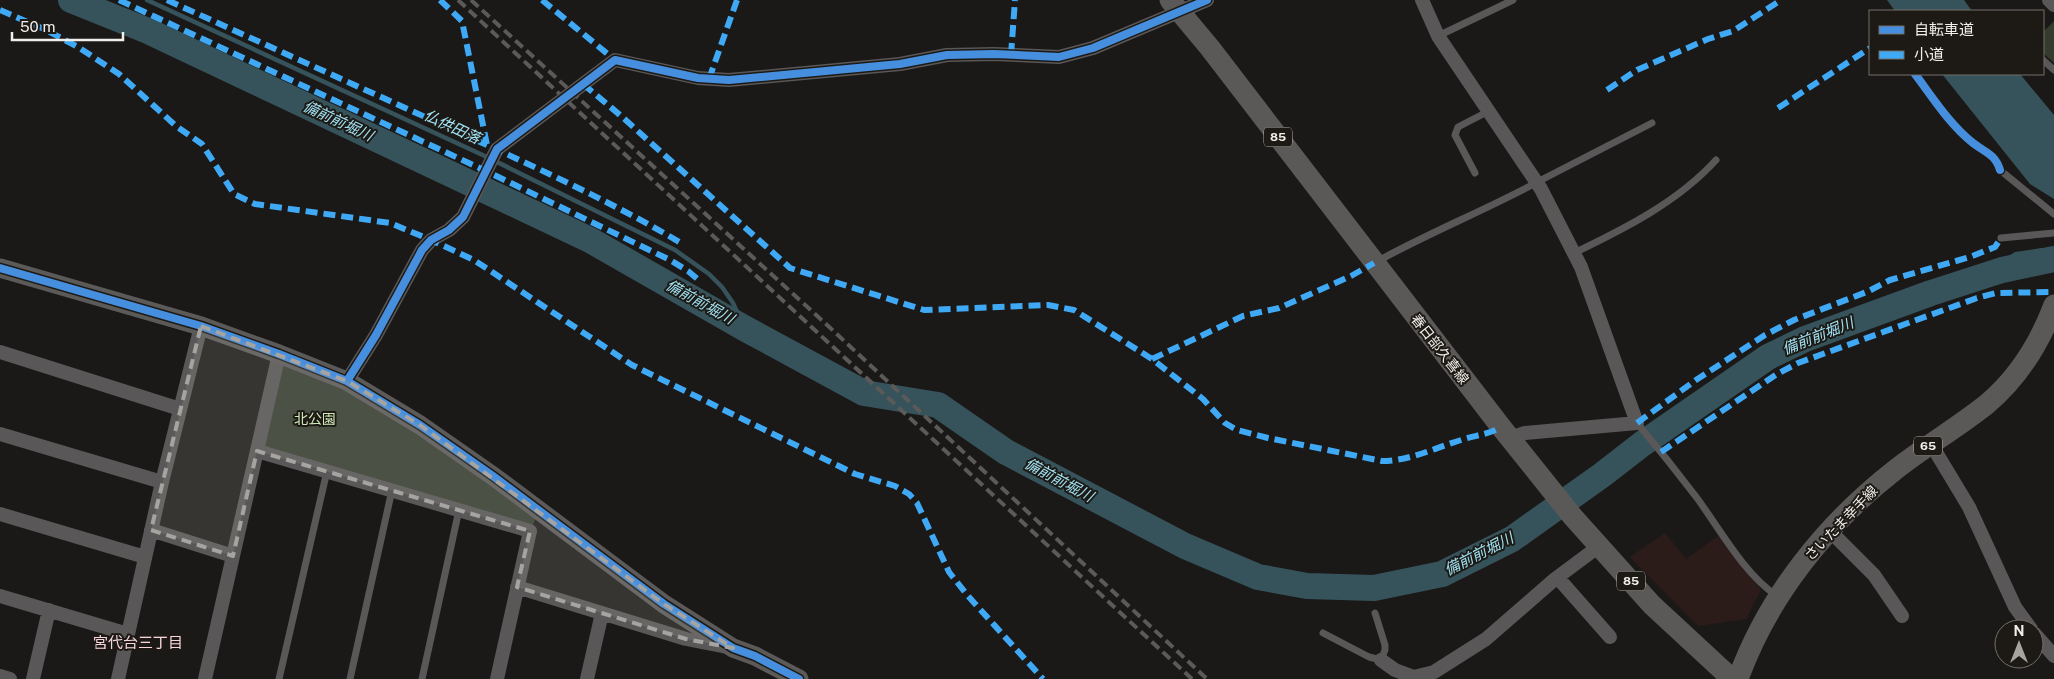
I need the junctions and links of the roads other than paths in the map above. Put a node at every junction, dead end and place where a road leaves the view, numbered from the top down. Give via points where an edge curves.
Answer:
1 (1207, 0) edge
2 (1422, 0) edge
3 (1513, 0) edge
4 (2049, 0) edge
5 (2054, 5) edge
6 (1175, 6) edge
7 (1438, 36) junction
8 (2044, 61) edge
9 (2054, 70) edge
10 (1489, 111) junction
11 (1652, 123) dead end
12 (1716, 160) dead end
13 (2000, 170) dead end
14 (1474, 173) dead end
15 (1537, 182) junction
16 (2054, 214) edge
17 (2054, 232) edge
18 (2001, 238) dead end
19 (1574, 254) junction
20 (1374, 263) junction
21 (0, 268) edge
22 (2054, 305) edge
23 (201, 326) junction
24 (0, 352) edge
25 (279, 354) junction
26 (347, 381) junction
27 (180, 409) junction
28 (1639, 425) junction
29 (0, 434) edge
30 (1510, 438) junction
31 (1931, 444) junction
32 (257, 451) junction
33 (327, 471) junction
34 (162, 482) junction
35 (392, 490) junction
36 (459, 510) junction
37 (0, 514) edge
38 (151, 530) junction
39 (1830, 531) junction
40 (1598, 547) junction
41 (233, 556) junction
42 (145, 557) junction
43 (1558, 578) junction
44 (518, 587) junction
45 (0, 596) edge
46 (1778, 597) junction
47 (49, 610) junction
48 (602, 613) junction
49 (1375, 613) dead end
50 (1902, 616) dead end
51 (2024, 619) edge
52 (1323, 633) dead end
53 (128, 634) junction
54 (1610, 637) dead end
55 (2044, 644) edge
56 (733, 648) junction
57 (2054, 656) edge
58 (1381, 660) junction
59 (0, 676) edge
60 (10, 679) edge
61 (33, 679) edge
62 (118, 679) edge
63 (205, 679) edge
64 (279, 679) edge
65 (350, 679) edge
66 (422, 679) edge
67 (497, 679) edge
68 (587, 679) edge
69 (799, 679) edge
70 (1732, 679) edge
71 (1738, 679) edge

1 - 6 street
2 - 7 street
3 - 7 lane
4 - 5 street
6 - 20 main road, 春日部久喜線 / 85
6 - 26 street via 1093,48 1058,57 947,55 900,64 729,80 698,78 615,60 496,150 463,217 422,250
7 - 10 street
8 - 9 lane
10 - 14 lane via 1458,127 1455,135
10 - 15 street
11 - 15 lane
12 - 19 lane via 1703,175 1656,209
13 - 16 lane
15 - 19 street
15 - 20 lane
17 - 18 lane
19 - 28 street
20 - 30 main road, 春日部久喜線 / 85
21 - 23 street
22 - 31 main road, さいたま幸手線 / 65 via 2029,356 2004,387
23 - 25 street
23 - 27 street
24 - 27 street
25 - 26 street
25 - 32 street
26 - 56 street via 428,431 664,604
27 - 34 street
28 - 30 street via 1524,433
28 - 46 lane via 1735,552 1763,586
29 - 34 street
30 - 40 main road, 春日部久喜線 / 85
31 - 39 main road, さいたま幸手線 / 65 via 1858,501
31 - 51 street via 1969,507 2015,607
32 - 33 street
32 - 41 street
33 - 35 street
33 - 64 lane
34 - 38 street
35 - 36 street
35 - 65 lane
36 - 44 street via 530,531
36 - 66 lane
37 - 42 street
38 - 41 street
38 - 42 street
39 - 46 main road, さいたま幸手線 / 65
39 - 50 street via 1874,575
40 - 43 street
40 - 70 main road, 春日部久喜線 / 85 via 1652,605
41 - 63 street
42 - 53 street
43 - 54 street
43 - 58 street via 1486,639 1434,672 1414,677
44 - 48 street
44 - 67 street
45 - 47 street
46 - 71 main road, さいたま幸手線 / 65 via 1754,640
47 - 53 street
47 - 61 street
48 - 56 street via 686,639
48 - 68 street
49 - 58 lane via 1385,645
52 - 58 lane
53 - 62 street
55 - 57 street
56 - 69 street
59 - 60 street

